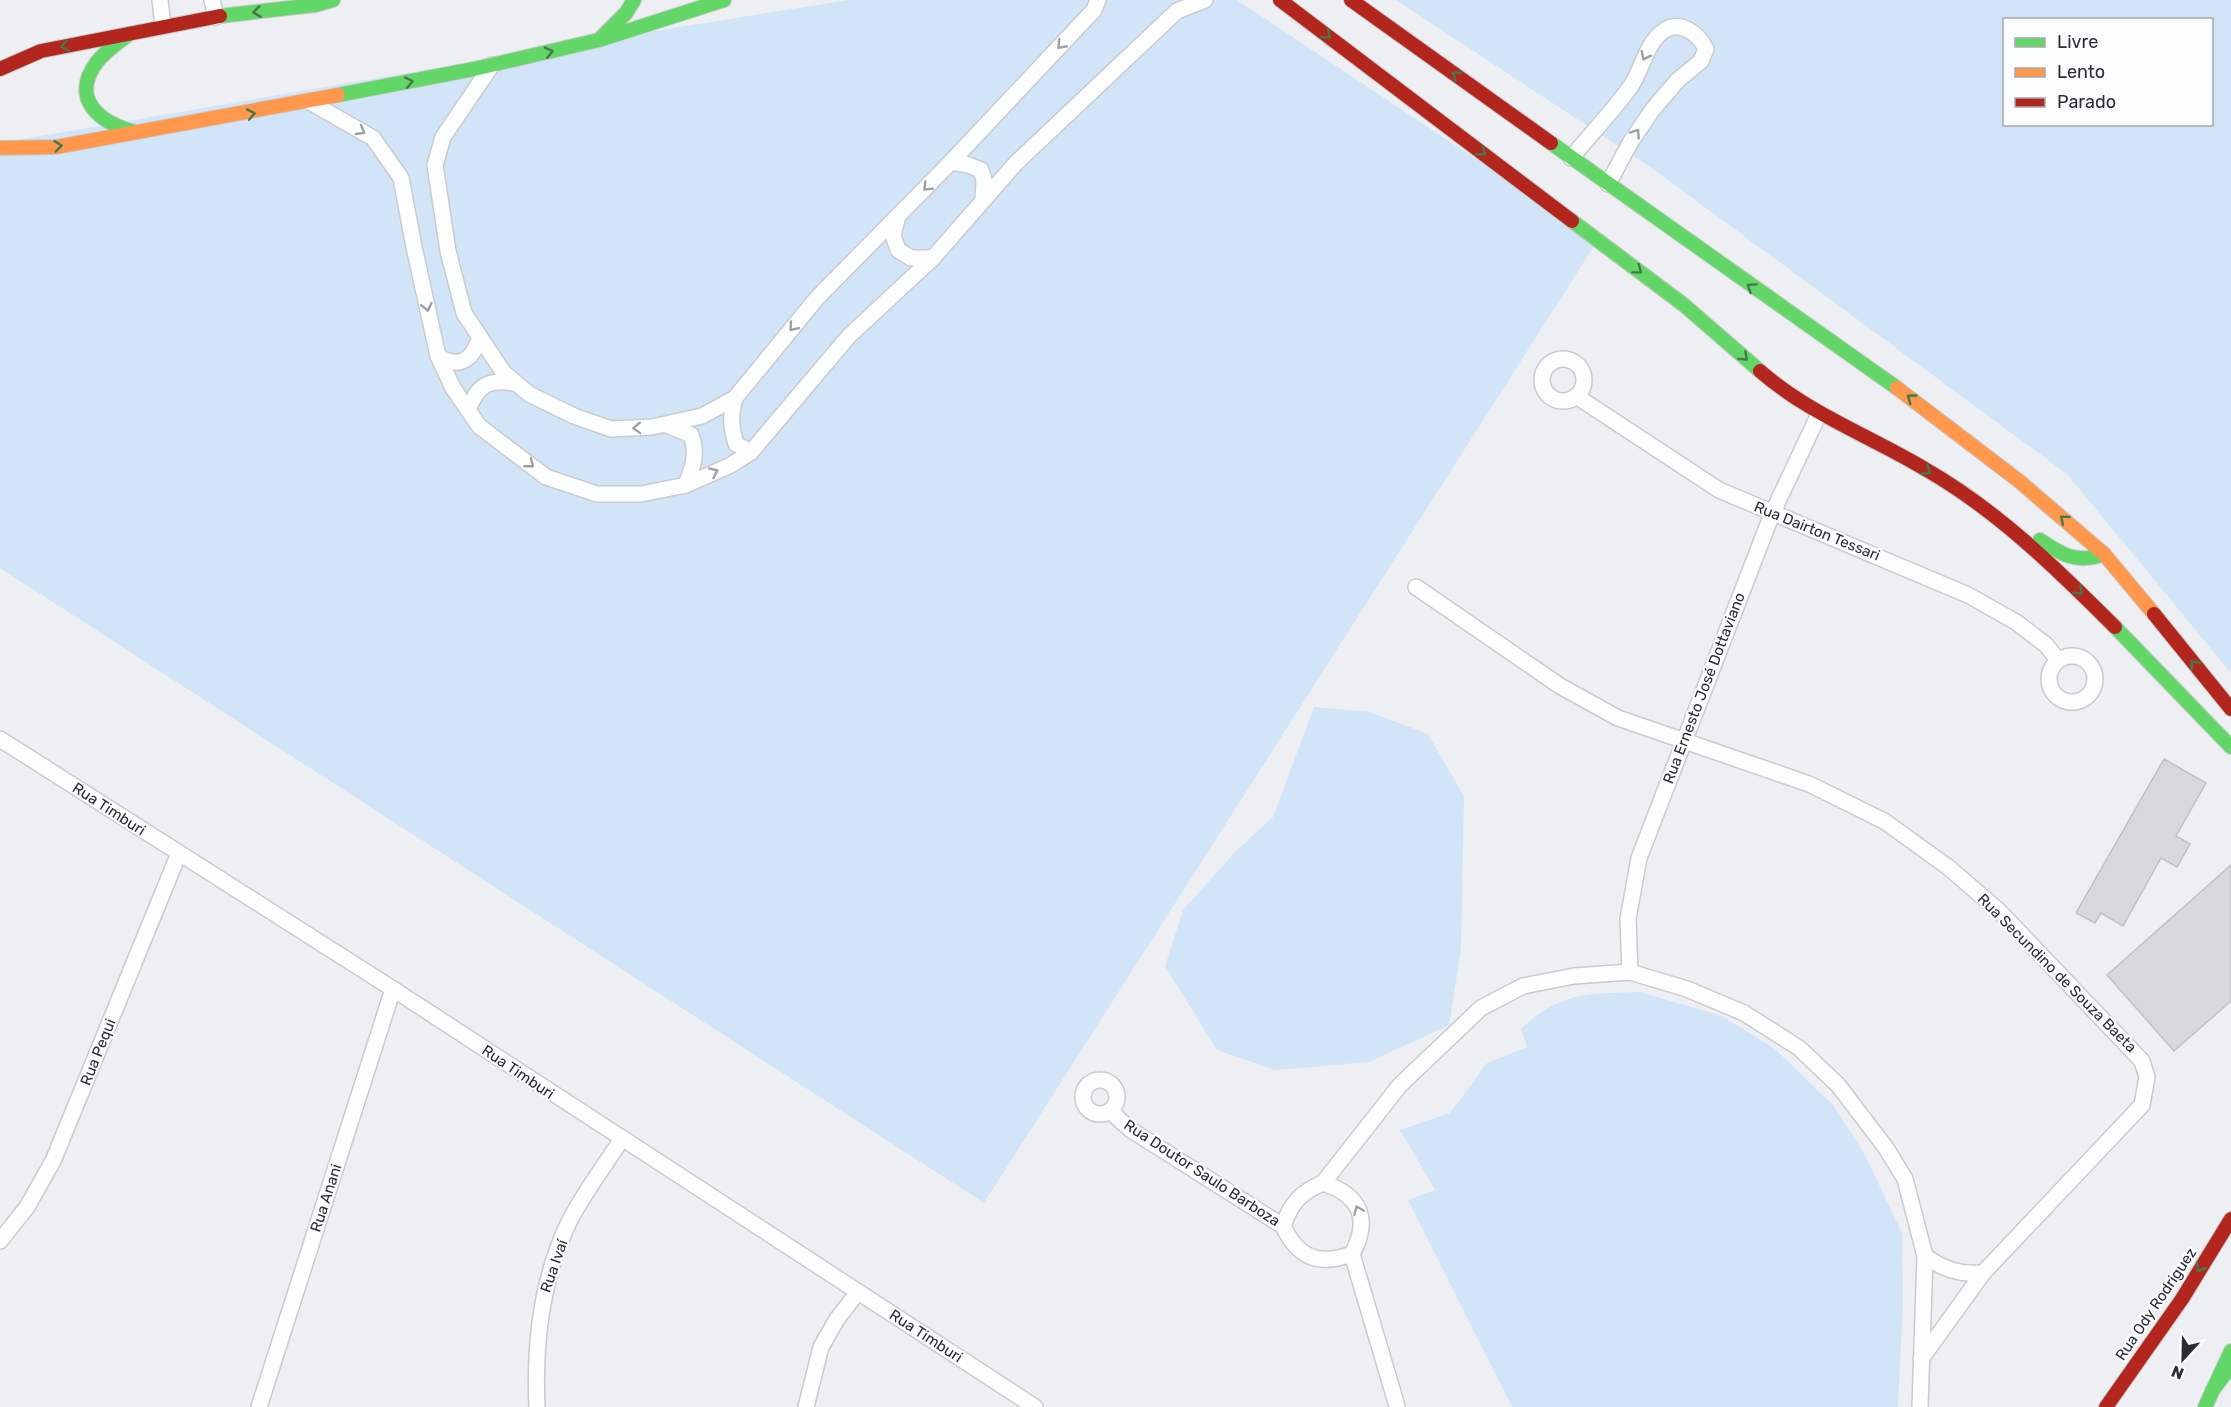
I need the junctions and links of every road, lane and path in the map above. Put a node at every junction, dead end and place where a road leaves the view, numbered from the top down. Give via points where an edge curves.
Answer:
1 (160, 0) edge
2 (212, 0) edge
3 (333, 0) edge
4 (634, 0) edge
5 (724, 0) edge
6 (1098, 0) edge
7 (1205, 0) edge
8 (1280, 0) edge
9 (1351, 0) edge
10 (316, 2) edge
11 (216, 17) junction
12 (164, 26) junction
13 (130, 33) junction
14 (599, 40) junction
15 (492, 65) junction
16 (0, 69) edge
17 (310, 102) junction
18 (143, 133) junction
19 (0, 148) edge
20 (1571, 158) junction
21 (951, 162) junction
22 (1608, 184) junction
23 (983, 200) junction
24 (898, 216) junction
25 (933, 258) junction
26 (480, 337) junction
27 (438, 356) junction
28 (515, 382) junction
29 (1576, 396) dead end
30 (735, 398) junction
31 (468, 410) junction
32 (1819, 414) junction
33 (666, 424) junction
34 (751, 452) junction
35 (686, 485) junction
36 (1987, 510) junction
37 (1772, 514) junction
38 (2104, 554) junction
39 (1416, 587) dead end
40 (2058, 660) dead end
41 (2231, 709) edge
42 (0, 739) edge
43 (1683, 741) junction
44 (2231, 747) edge
45 (179, 853) junction
46 (1630, 972) junction
47 (393, 989) junction
48 (1110, 1111) dead end
49 (621, 1140) junction
50 (1323, 1183) junction
51 (2231, 1219) edge
52 (1283, 1226) junction
53 (0, 1241) edge
54 (1353, 1254) junction
55 (1925, 1256) junction
56 (1983, 1272) junction
57 (858, 1292) junction
58 (2231, 1351) edge
59 (1921, 1359) junction
60 (2231, 1366) edge
61 (2212, 1391) junction
62 (1397, 1406) edge
63 (259, 1407) edge
64 (537, 1407) edge
65 (806, 1407) edge
66 (1035, 1407) edge
67 (1920, 1407) edge
68 (2106, 1407) edge
69 (2205, 1407) edge

1 - 12 street
2 - 11 street
3 - 10 main road
4 - 14 main road
5 - 14 main road
6 -> 21 street via 1094,10
7 - 23 street via 1177,11 1016,163
8 -> 32 main road via 1684,305 1770,381
20 -> 9 main road
10 -> 11 main road
11 - 12 main road
12 - 13 main road
13 -> 16 main road via 41,51
13 - 18 main road via 97,62 88,77 86,92 92,109 110,125
15 -> 14 main road
17 -> 15 main road
15 - 26 street via 443,137 435,165 448,251 464,313
18 -> 17 main road
17 -> 27 street via 373,138 401,178
19 -> 18 main road via 56,147
20 - 22 main road
22 -> 20 street via 1653,109 1701,61 1706,49 1692,31 1680,27 1666,29 1656,39 1633,83
21 - 23 street via 981,170
21 -> 24 street
38 -> 22 main road via 1933,413
23 - 25 street
24 - 25 street via 893,235 898,250 911,258
24 -> 30 street via 817,298
25 - 34 street via 849,336
26 - 27 street via 477,347 462,361 449,363
26 - 28 street via 503,372
27 - 31 street
28 - 31 street via 490,382 479,390
33 -> 28 street via 611,429 529,394
29 - 37 street, Rua Dairton Tessari via 1719,490
30 - 33 street via 702,416
30 - 34 street via 731,428 736,444
31 -> 35 street via 479,426 546,477 597,494 641,494
32 -> 36 main road via 1926,469
32 - 37 street, Rua Ernesto José Dottaviano
33 - 35 street via 691,435 696,447
35 -> 34 street
36 - 38 main road via 2015,522 2075,560 2087,562
36 -> 44 main road via 2079,591
37 - 40 street, Rua Dairton Tessari via 1968,595 2016,622 2046,645
37 - 43 street, Rua Ernesto José Dottaviano
41 -> 38 main road
39 - 43 street, Rua Secundino de Souza Baeta via 1560,686 1618,718
42 - 45 street, Rua Timburi
43 - 46 street, Rua Ernesto José Dottaviano via 1640,858 1628,919
43 - 56 street, Rua Secundino de Souza Baeta via 1809,784 1884,821 1948,867 1999,911 2142,1061 2146,1090 2133,1118
45 - 47 street, Rua Timburi
45 - 53 street, Rua Pequi via 53,1161 27,1207
46 - 50 street via 1574,976 1523,986 1481,1008 1400,1085
46 - 55 street via 1744,1012 1798,1047 1838,1085 1905,1179
47 - 49 street, Rua Timburi
47 - 63 street, Rua Anani
48 - 52 street, Rua Doutor Saulo Barboza via 1131,1130
49 - 57 street, Rua Timburi
49 - 64 street, Rua Ivaí via 569,1222 545,1288 537,1338
50 - 52 street via 1297,1198
54 -> 50 street via 1361,1237 1362,1219 1355,1202 1341,1189
51 -> 68 main road, Rua Ody Rodriguez
52 - 54 street, Rua Doutor Saulo Barboza via 1303,1253 1319,1260
54 - 62 street
55 - 56 street via 1952,1270
55 - 59 street
56 - 59 street, Rua Secundino de Souza Baeta
57 - 65 street via 821,1347
57 - 66 street, Rua Timburi
58 - 61 main road
59 - 67 street
60 - 61 main road
61 - 69 main road

